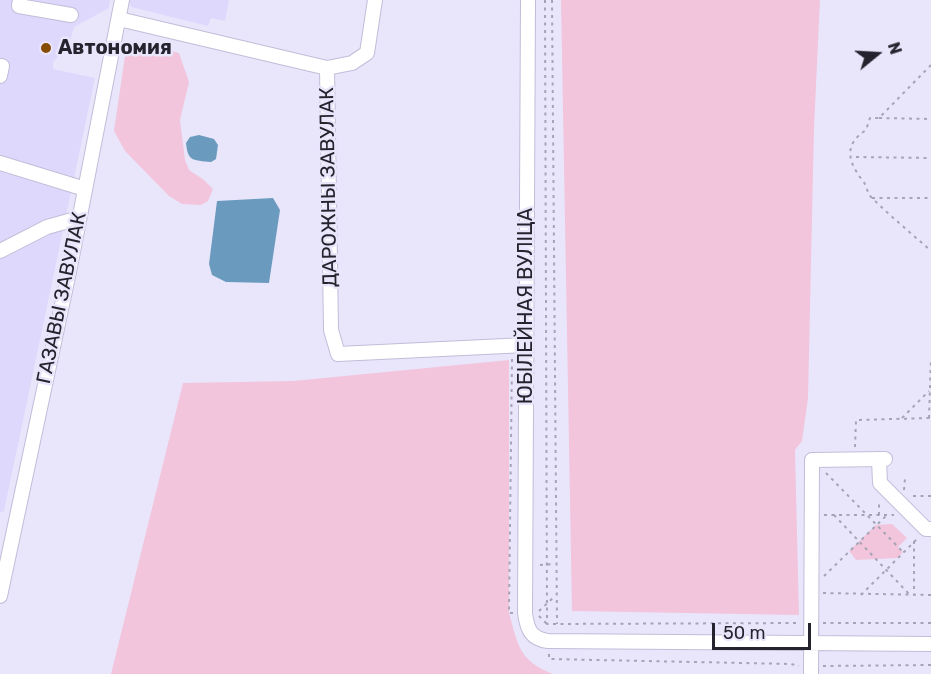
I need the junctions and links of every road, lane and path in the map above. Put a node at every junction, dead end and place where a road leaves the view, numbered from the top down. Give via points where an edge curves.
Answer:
1 (20, 0) edge
2 (122, 0) edge
3 (375, 0) edge
4 (528, 0) edge
5 (545, 0) edge
6 (552, 0) edge
7 (70, 15) dead end
8 (119, 20) junction
9 (931, 65) edge
10 (327, 68) junction
11 (879, 118) junction
12 (931, 119) edge
13 (856, 157) dead end
14 (931, 158) edge
15 (0, 163) edge
16 (85, 189) junction
17 (872, 198) junction
18 (931, 198) edge
19 (79, 218) junction
20 (0, 251) edge
21 (931, 251) edge
22 (519, 345) junction
23 (931, 358) edge
24 (929, 391) junction
25 (902, 418) junction
26 (930, 418) edge
27 (855, 459) junction
28 (828, 466) dead end
29 (904, 496) dead end
30 (931, 496) edge
31 (822, 515) dead end
32 (834, 515) junction
33 (867, 515) junction
34 (887, 515) junction
35 (911, 515) junction
36 (876, 525) junction
37 (928, 529) edge
38 (914, 541) junction
39 (859, 542) junction
40 (903, 552) junction
41 (822, 568) dead end
42 (886, 569) junction
43 (822, 586) dead end
44 (861, 595) junction
45 (910, 595) junction
46 (915, 595) junction
47 (931, 595) edge
48 (0, 596) edge
49 (556, 596) junction
50 (547, 604) junction
51 (509, 613) dead end
52 (530, 613) junction
53 (810, 622) junction
54 (931, 623) edge
55 (556, 624) junction
56 (810, 644) junction
57 (931, 644) edge
58 (549, 651) dead end
59 (931, 665) edge
60 (811, 670) edge

1 - 7 street via 19,6
2 - 8 street, ГАЗАВЫ ЗАВУЛАК
3 - 10 street, ДАРОЖНЫ ЗАВУЛАК via 367,53 352,63
4 - 22 street, ЮБІЛЕЙНАЯ ВУЛІЦА
5 - 50 path
6 - 49 path
8 - 10 street
8 - 16 street, ГАЗАВЫ ЗАВУЛАК
9 - 11 path
10 - 22 street, ДАРОЖНЫ ЗАВУЛАК via 332,330 338,354
11 - 12 path
11 - 17 path via 870,118 866,130 850,148 852,166
13 - 14 path
15 - 16 street
16 - 19 street, ГАЗАВЫ ЗАВУЛАК
17 - 18 path
17 - 21 path
19 - 20 street via 47,227
19 - 48 street, ГАЗАВЫ ЗАВУЛАК
22 - 51 path
22 - 52 street, ЮБІЛЕЙНАЯ ВУЛІЦА
23 - 24 path
24 - 25 path
24 - 26 path
25 - 26 path
25 - 27 path via 856,420
27 - 35 street via 882,459 880,483
27 - 53 street via 812,460
28 - 33 path via 823,472
29 - 30 path
31 - 32 path
32 - 33 path
32 - 39 path
33 - 34 path
33 - 36 path
34 - 35 path
34 - 36 path
35 - 37 street
36 - 39 path
36 - 40 path
37 - 38 path
38 - 40 path
38 - 46 path
39 - 41 path via 822,579
39 - 42 path
40 - 42 path
42 - 44 path
42 - 45 path
43 - 44 path via 822,593
44 - 45 path
45 - 46 path
46 - 47 path
49 - 50 path
49 - 55 path
50 - 52 path
50 - 55 path via 547,624
52 - 56 street via 530,632 542,641
53 - 54 path
53 - 55 path
53 - 56 street
56 - 57 street
56 - 60 street
58 - 60 path via 549,659 791,664
59 - 60 path via 832,664

